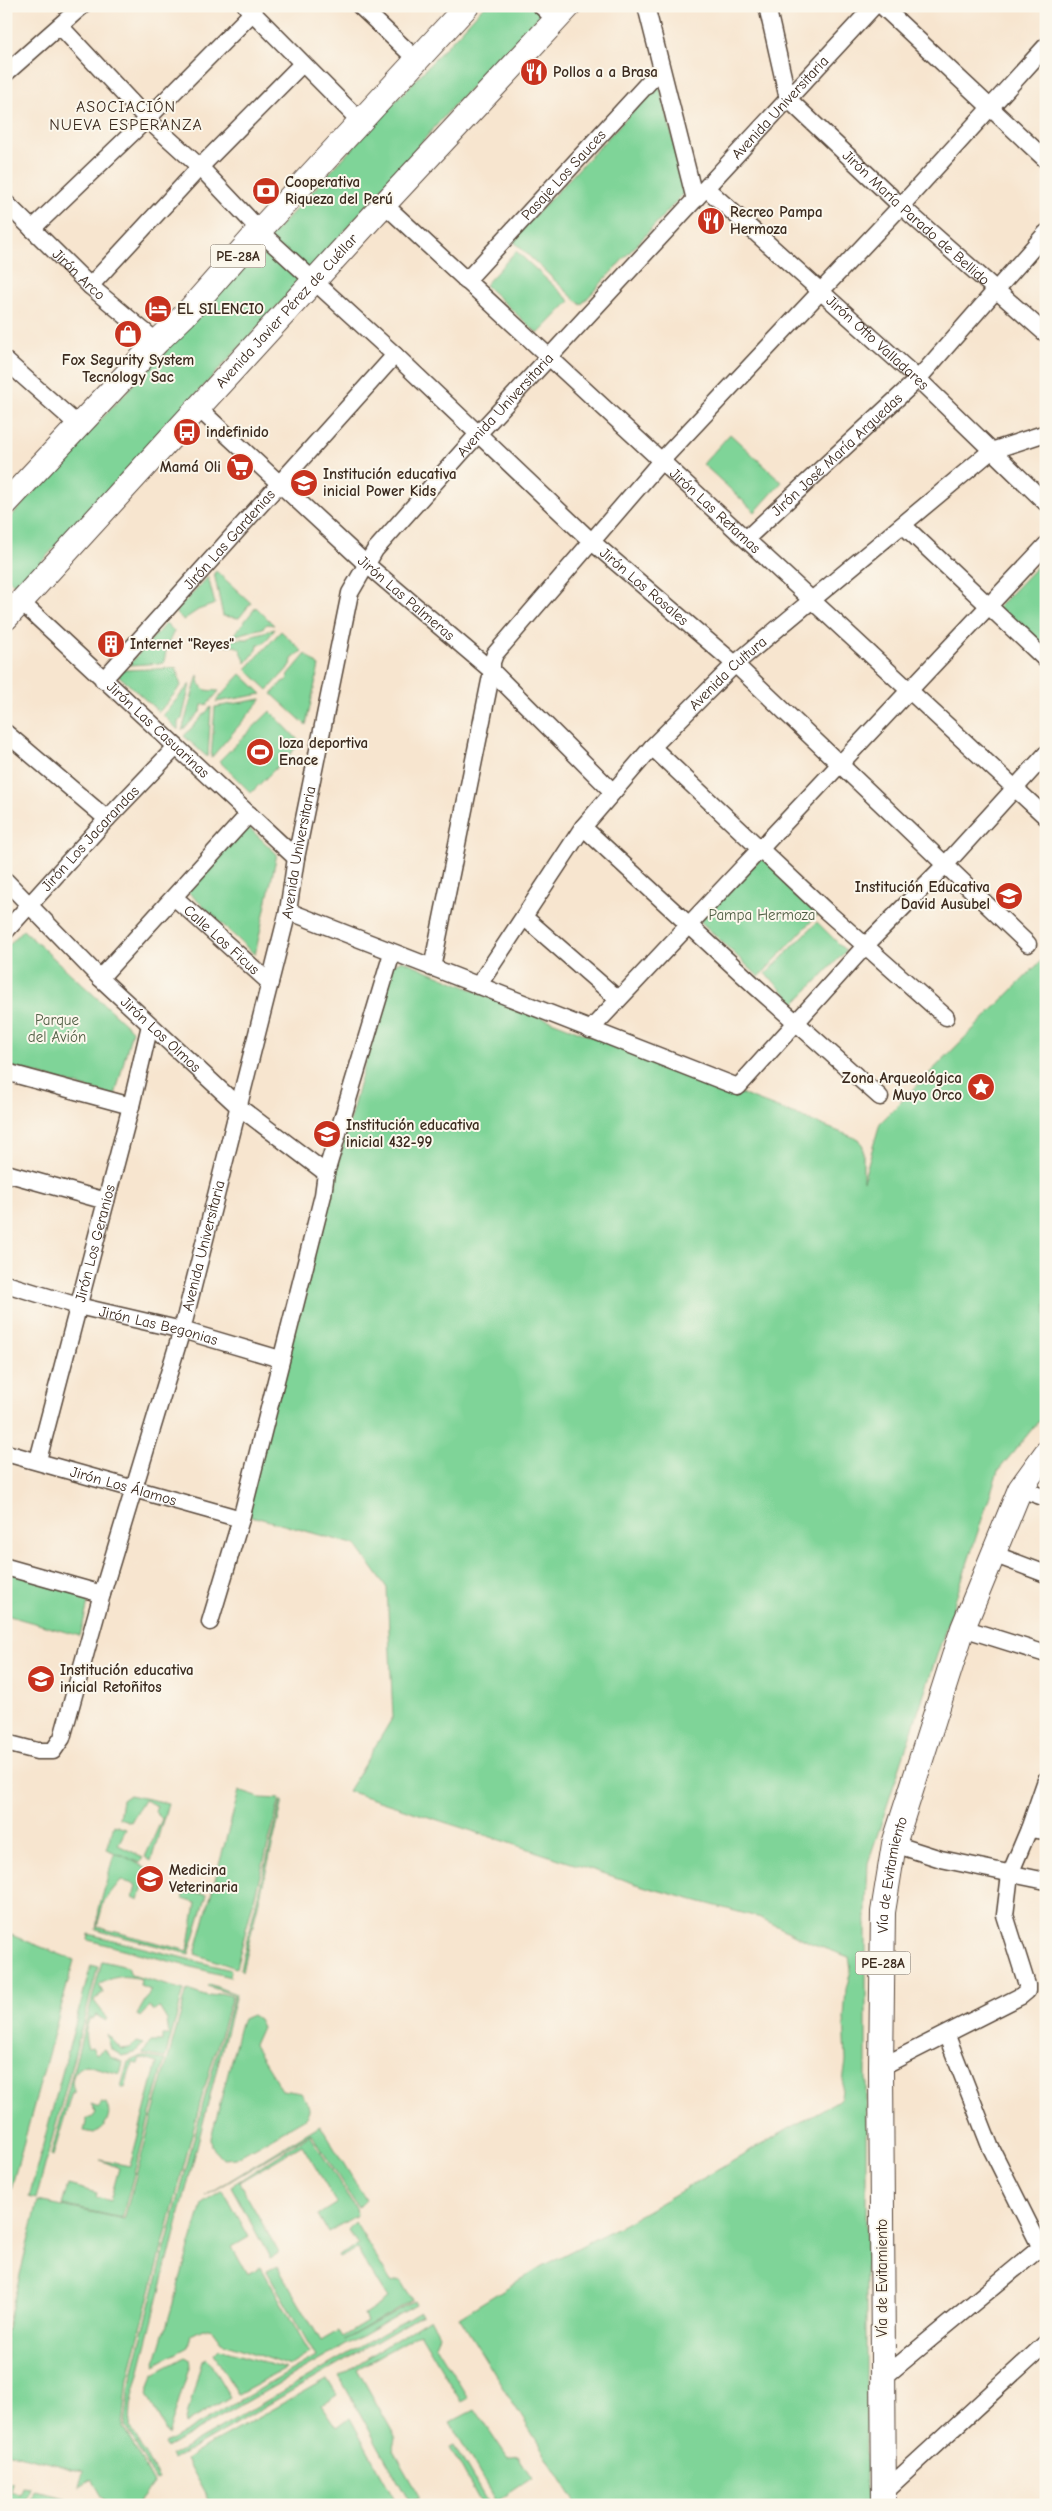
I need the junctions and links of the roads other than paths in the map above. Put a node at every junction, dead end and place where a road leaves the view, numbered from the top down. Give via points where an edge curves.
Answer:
1 (82, 6) edge
2 (360, 6) edge
3 (467, 6) edge
4 (646, 6) edge
5 (767, 6) edge
6 (874, 6) edge
7 (882, 6) edge
8 (250, 9) edge
9 (555, 11) edge
10 (60, 26) junction
11 (1046, 46) edge
12 (417, 60) junction
13 (302, 64) junction
14 (8, 68) edge
15 (661, 69) junction
16 (788, 99) junction
17 (990, 107) junction
18 (147, 119) junction
19 (361, 122) junction
20 (1046, 160) edge
21 (200, 167) junction
22 (706, 188) junction
23 (695, 200) junction
24 (6, 203) edge
25 (384, 205) junction
26 (901, 206) junction
27 (32, 229) junction
28 (259, 231) junction
29 (1046, 233) edge
30 (315, 281) junction
31 (466, 281) junction
32 (90, 286) junction
33 (820, 289) junction
34 (998, 290) junction
35 (1046, 334) edge
36 (157, 342) junction
37 (395, 355) junction
38 (549, 358) junction
39 (6, 361) edge
40 (918, 379) junction
41 (198, 408) junction
42 (78, 425) junction
43 (1046, 433) edge
44 (478, 434) junction
45 (991, 451) junction
46 (660, 461) junction
47 (278, 484) junction
48 (8, 498) edge
49 (1046, 503) edge
50 (903, 525) junction
51 (746, 539) junction
52 (590, 540) junction
53 (1046, 544) edge
54 (365, 563) junction
55 (812, 600) junction
56 (988, 606) junction
57 (14, 611) edge
58 (1046, 660) edge
59 (735, 664) junction
60 (492, 671) junction
61 (104, 680) junction
62 (909, 691) junction
63 (6, 733) edge
64 (176, 747) junction
65 (652, 747) junction
66 (1046, 754) edge
67 (840, 766) junction
68 (1015, 788) junction
69 (613, 792) junction
70 (248, 814) junction
71 (1046, 817) edge
72 (107, 819) junction
73 (583, 826) junction
74 (759, 848) junction
75 (296, 858) junction
76 (946, 864) junction
77 (6, 881) edge
78 (174, 897) junction
79 (32, 906) junction
80 (288, 911) junction
81 (524, 916) junction
82 (689, 924) junction
83 (6, 932) edge
84 (1028, 944) dead end
85 (866, 945) junction
86 (392, 953) junction
87 (432, 968) junction
88 (100, 978) junction
89 (270, 983) junction
90 (478, 986) junction
91 (618, 999) junction
92 (946, 1017) dead end
93 (796, 1021) junction
94 (150, 1025) junction
95 (590, 1030) junction
96 (6, 1072) edge
97 (880, 1097) dead end
98 (132, 1106) junction
99 (239, 1107) junction
100 (6, 1173) edge
101 (326, 1173) junction
102 (106, 1201) junction
103 (6, 1284) edge
104 (78, 1306) junction
105 (182, 1330) junction
106 (280, 1359) junction
107 (6, 1453) edge
108 (1046, 1454) edge
109 (38, 1460) junction
110 (135, 1487) junction
111 (1020, 1489) junction
112 (1046, 1498) edge
113 (241, 1518) junction
114 (993, 1554) junction
115 (6, 1567) edge
116 (1046, 1574) edge
117 (102, 1594) junction
118 (210, 1622) dead end
119 (963, 1628) junction
120 (1046, 1654) edge
121 (6, 1743) edge
122 (1046, 1780) edge
123 (1029, 1829) junction
124 (1046, 1831) edge
125 (894, 1844) junction
126 (1010, 1874) junction
127 (1046, 1881) edge
128 (947, 2036) junction
129 (881, 2067) junction
130 (1043, 2245) edge
131 (1046, 2343) edge
132 (883, 2378) junction
133 (884, 2498) edge

1 - 10 street
2 - 12 street
3 - 12 highway, PE-28A
4 - 15 street
5 - 16 street
6 - 16 street, Avenida Universitaria
7 - 17 street
8 - 13 street
8 - 18 street
9 - 25 highway, Avenida Javier Pérez de Cuéllar
10 - 14 street
10 - 18 street, Jirón Los Rosales
11 - 17 street
12 - 19 highway, PE-28A
13 - 19 street
13 - 21 street
15 - 23 street
15 - 31 street, Pasaje Los Sauces
16 - 22 street, Avenida Universitaria
16 - 26 street, Jirón María Parado de Bellido
17 - 20 street
17 - 26 street
18 - 21 street, Jirón Los Rosales
18 - 27 street
19 - 28 highway, PE-28A
21 - 28 street, Jirón Los Rosales
21 - 32 street
22 - 23 street, Avenida Universitaria
22 - 33 street, Jirón Otto Valladares
23 - 38 street, Avenida Universitaria
24 - 27 street, Jirón Arco
25 - 30 highway, Avenida Javier Pérez de Cuéllar
25 - 31 street, Jirón Las Retamas
26 - 33 street
26 - 34 street, Jirón María Parado de Bellido
27 - 32 street, Jirón Arco
28 - 30 street, Jirón Los Rosales
28 - 36 highway, PE-28A via 185,316
29 - 34 street, Jirón José María Arguedas
30 - 37 street, Jirón Los Rosales
30 - 41 highway, Avenida Javier Pérez de Cuéllar
31 - 38 street, Jirón Las Retamas
32 - 36 street, Jirón Arco
33 - 40 street, Jirón Otto Valladares
33 - 46 street
34 - 35 street, Jirón María Parado de Bellido
34 - 40 street, Jirón José María Arguedas
36 - 42 highway, PE-28A
37 - 44 street, Jirón Los Rosales
37 - 47 street, Jirón Las Gardenias
38 - 44 street, Avenida Universitaria
38 - 46 street, Jirón Las Retamas
39 - 42 street
40 - 45 street, Jirón Otto Valladares
40 - 51 street, Jirón José María Arguedas
41 - 47 street, Jirón Las Palmeras
41 - 57 highway, Avenida Javier Pérez de Cuéllar
42 - 48 highway, PE-28A
43 - 45 street, Avenida Cultura
44 - 52 street, Jirón Los Rosales
44 - 54 street, Avenida Universitaria
45 - 49 street, Jirón Otto Valladares
45 - 50 street, Avenida Cultura
46 - 51 street, Jirón Las Retamas
46 - 52 street
47 - 54 street, Jirón Las Palmeras
47 - 61 street, Jirón Las Gardenias
50 - 55 street, Avenida Cultura
50 - 56 street
51 - 55 street, Jirón Las Retamas
52 - 59 street, Jirón Los Rosales
52 - 60 street via 495,654
53 - 56 street
54 - 60 street, Jirón Las Palmeras
54 - 75 street, Avenida Universitaria via 350,593
55 - 59 street, Avenida Cultura
55 - 62 street, Jirón Las Retamas
56 - 58 street
56 - 62 street
57 - 61 street, Jirón Las Casuarinas
59 - 65 street, Avenida Cultura
59 - 67 street, Jirón Los Rosales
60 - 69 street, Jirón Las Palmeras
60 - 87 street
61 - 64 street, Jirón Las Casuarinas
62 - 67 street
62 - 68 street, Jirón Las Retamas
63 - 72 street
64 - 70 street, Jirón Las Casuarinas
64 - 72 street, Jirón Los Jacarandas
65 - 69 street, Avenida Cultura
65 - 74 street
66 - 68 street
67 - 74 street
67 - 76 street, Jirón Los Rosales
68 - 71 street, Jirón Las Retamas
68 - 76 street
69 - 73 street, Avenida Cultura
70 - 75 street, Jirón Las Casuarinas
70 - 78 street
72 - 79 street, Jirón Los Jacarandas
73 - 81 street, Avenida Cultura
73 - 82 street
74 - 82 street
74 - 85 street
75 - 80 street, Avenida Universitaria
76 - 84 street, Jirón Los Rosales
76 - 85 street
77 - 79 street, Jirón Los Olmos
78 - 88 street
78 - 89 street, Calle Los Ficus
79 - 83 street, Jirón Los Jacarandas
79 - 88 street, Jirón Los Olmos
80 - 86 street
80 - 89 street, Avenida Universitaria
81 - 90 street, Avenida Cultura
81 - 91 street
82 - 91 street
82 - 93 street
85 - 92 street
85 - 93 street
86 - 87 street
86 - 101 street
87 - 90 street
88 - 94 street, Jirón Los Olmos
89 - 99 street, Avenida Universitaria
90 - 95 street
91 - 95 street
93 - 95 street via 738,1087
93 - 97 street
94 - 98 street, Jirón Los Geranios
94 - 99 street, Jirón Los Olmos
96 - 98 street
98 - 102 street, Jirón Los Geranios
99 - 101 street, Jirón Los Olmos
99 - 105 street, Avenida Universitaria
100 - 102 street
101 - 106 street
102 - 104 street, Jirón Los Geranios
103 - 104 street, Jirón Las Begonias
104 - 105 street, Jirón Las Begonias
104 - 109 street, Jirón Los Geranios
105 - 106 street, Jirón Las Begonias
105 - 110 street, Avenida Universitaria
106 - 113 street
107 - 109 street, Jirón Los Álamos
108 - 111 highway, Vía de Evitamiento / PE-28A
109 - 110 street, Jirón Los Álamos
110 - 113 street, Jirón Los Álamos
110 - 117 street, Avenida Universitaria
111 - 112 street
111 - 114 highway, Vía de Evitamiento / PE-28A
113 - 118 street
114 - 116 street
114 - 119 highway, Vía de Evitamiento / PE-28A
115 - 117 street
117 - 121 street, Avenida Universitaria via 62,1738 53,1751 37,1751
119 - 120 street
119 - 125 highway, Vía de Evitamiento / PE-28A
122 - 123 street
123 - 124 street
123 - 126 street
125 - 126 street via 942,1859
125 - 129 highway, Vía de Evitamiento / PE-28A via 883,1912
126 - 127 street
126 - 128 street via 1005,1915 1027,1991
128 - 129 street
128 - 130 street via 990,2146
129 - 132 highway, Vía de Evitamiento / PE-28A
130 - 132 street
131 - 133 street
132 - 133 highway, Vía de Evitamiento / PE-28A

